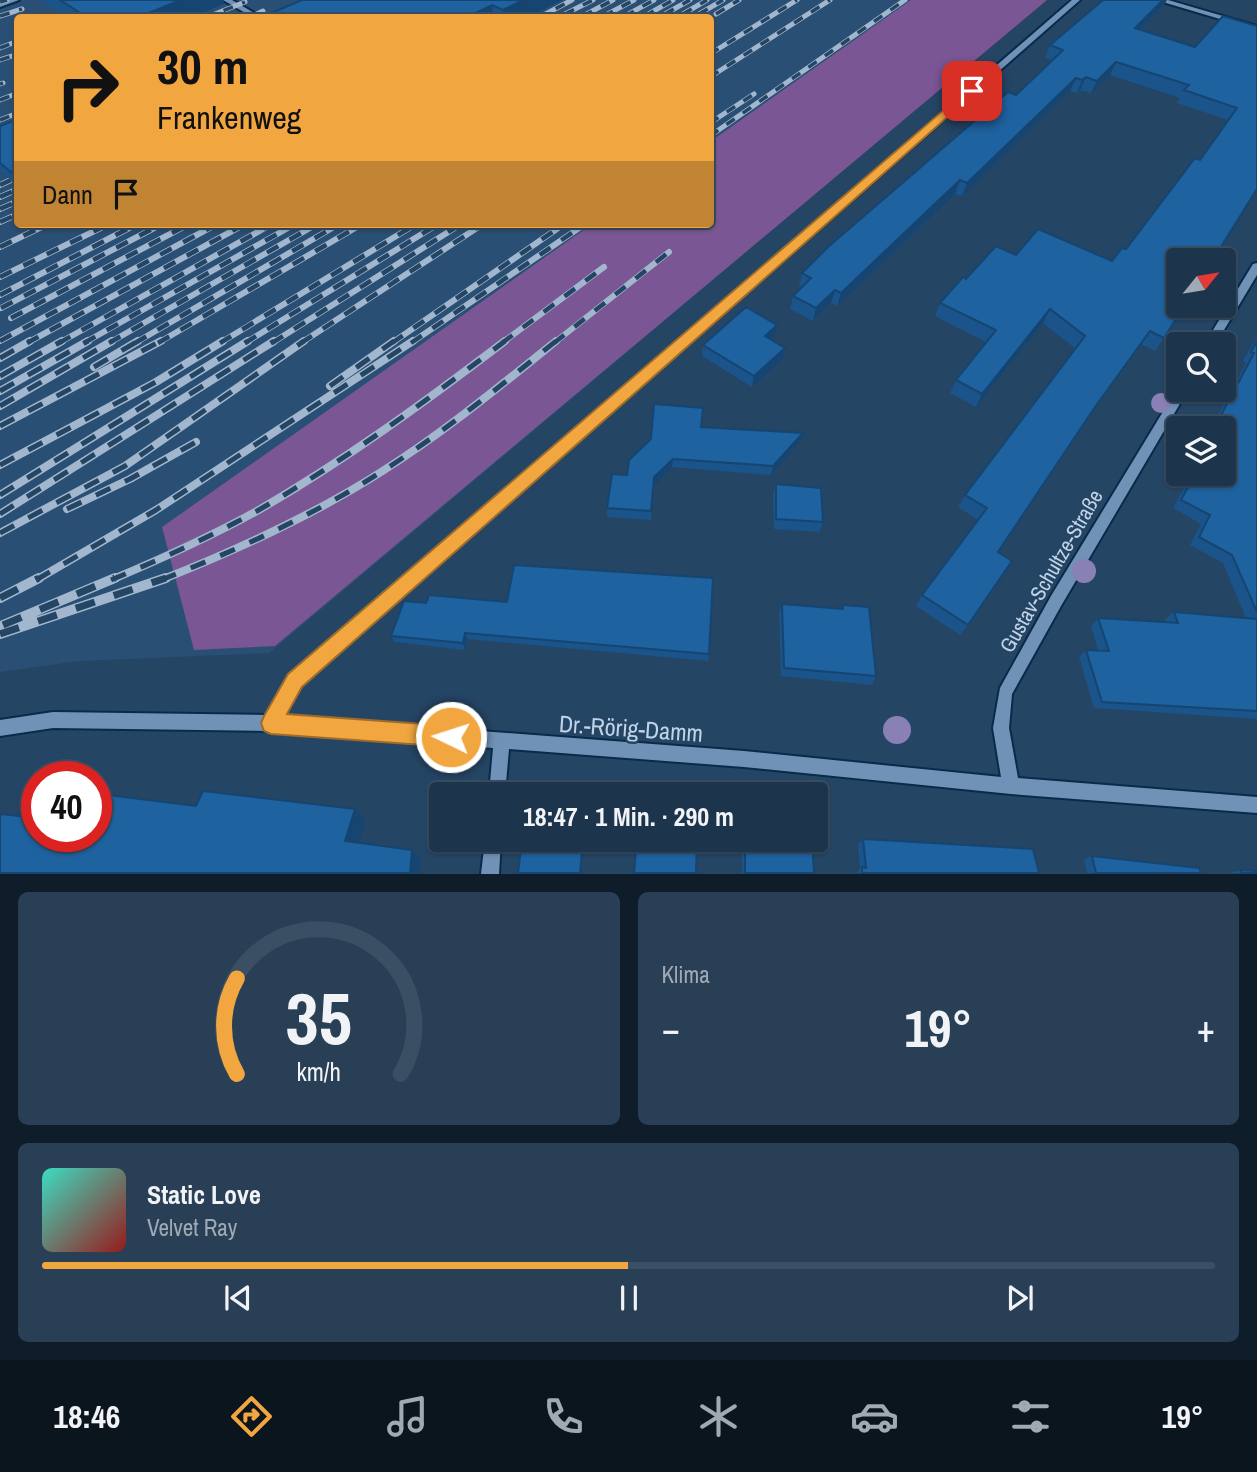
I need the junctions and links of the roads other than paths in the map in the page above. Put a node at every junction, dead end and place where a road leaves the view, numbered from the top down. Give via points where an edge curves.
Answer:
1 (15, 0) edge
2 (227, 0) edge
3 (1076, 0) edge
4 (1160, 0) edge
5 (0, 5) edge
6 (253, 14) edge
7 (1257, 28) edge
8 (1257, 266) edge
9 (1217, 332) edge
10 (1175, 402) edge
11 (271, 723) junction
12 (0, 728) edge
13 (502, 740) junction
14 (498, 782) edge
15 (1011, 786) junction
16 (1257, 805) edge
17 (492, 852) edge
18 (490, 873) edge

1 - 5 street
2 - 6 street
3 - 11 street via 295,681
4 - 7 street
8 - 9 street
10 - 15 street, Gustav-Schultze-Straße via 1005,693 1001,728
11 - 12 street, Dr.-Rörig-Damm via 53,720
11 - 13 street, Dr.-Rörig-Damm
13 - 14 street
13 - 15 street, Dr.-Rörig-Damm
15 - 16 street, Dr.-Rörig-Damm
17 - 18 street

